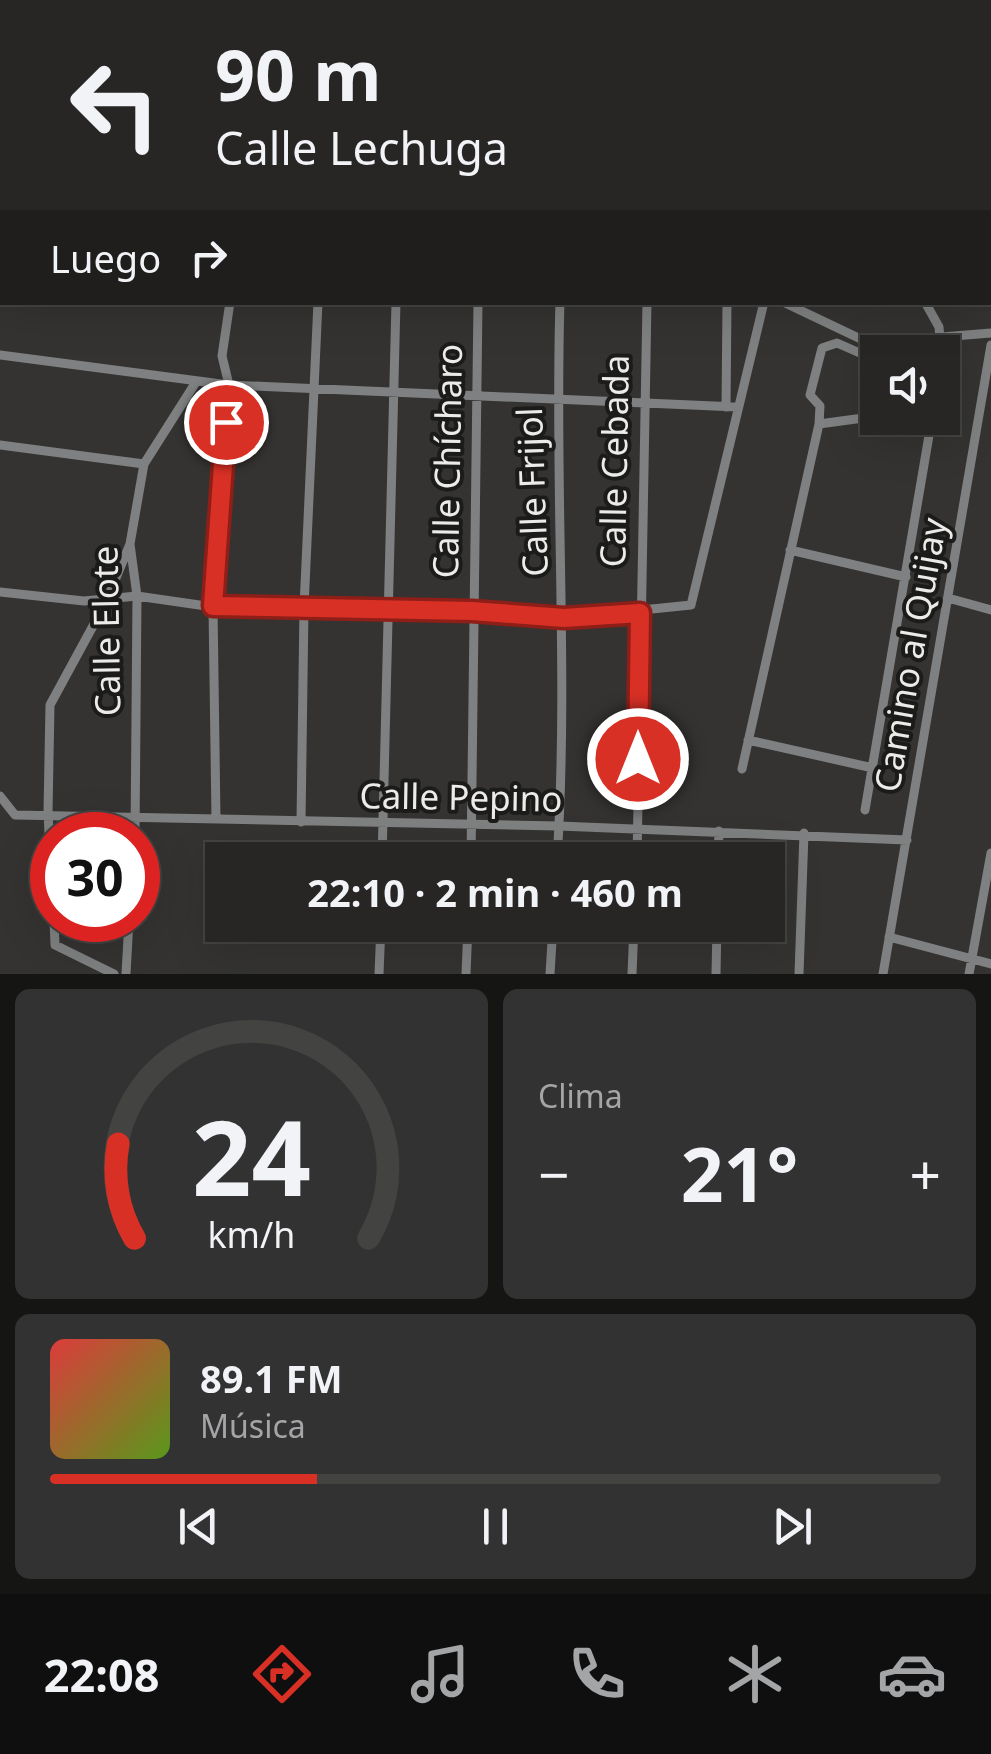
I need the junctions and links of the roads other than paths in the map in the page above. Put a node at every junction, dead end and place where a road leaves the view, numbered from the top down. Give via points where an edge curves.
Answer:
1 (230, 305) edge
2 (318, 305) edge
3 (396, 305) edge
4 (478, 305) edge
5 (560, 305) edge
6 (647, 305) edge
7 (727, 305) edge
8 (763, 305) edge
9 (790, 305) edge
10 (927, 305) edge
11 (941, 332) joint
12 (991, 332) edge
13 (860, 339) edge
14 (991, 344) edge
15 (860, 353) edge
16 (0, 355) edge
17 (196, 382) junction
18 (229, 385) junction
19 (317, 388) junction
20 (393, 391) junction
21 (476, 396) junction
22 (557, 400) junction
23 (642, 401) junction
24 (731, 407) junction
25 (860, 418) edge
26 (818, 424) junction
27 (929, 435) edge
28 (0, 445) edge
29 (144, 464) junction
30 (130, 544) junction
31 (790, 550) junction
32 (906, 577) junction
33 (0, 592) edge
34 (137, 596) junction
35 (948, 598) junction
36 (106, 602) junction
37 (213, 606) junction
38 (304, 607) junction
39 (387, 610) junction
40 (991, 610) edge
41 (472, 611) junction
42 (640, 613) junction
43 (564, 618) junction
44 (748, 740) junction
45 (873, 768) junction
46 (742, 769) dead end
47 (0, 796) edge
48 (865, 810) dead end
49 (48, 812) edge
50 (136, 812) edge
51 (30, 814) edge
52 (216, 819) junction
53 (160, 820) edge
54 (301, 822) junction
55 (384, 825) junction
56 (560, 826) junction
57 (472, 827) junction
58 (719, 831) junction
59 (638, 832) junction
60 (804, 833) junction
61 (907, 840) junction
62 (383, 842) edge
63 (471, 842) edge
64 (559, 842) edge
65 (638, 842) edge
66 (719, 842) edge
67 (991, 853) edge
68 (890, 937) junction
69 (55, 942) edge
70 (128, 942) edge
71 (380, 942) edge
72 (467, 942) edge
73 (552, 942) edge
74 (633, 942) edge
75 (717, 942) edge
76 (971, 958) junction
77 (991, 964) edge
78 (114, 974) edge
79 (126, 974) edge
80 (379, 974) edge
81 (466, 974) edge
82 (550, 974) edge
83 (632, 974) edge
84 (716, 974) edge
85 (800, 974) edge
86 (882, 974) edge
87 (969, 974) edge

1 - 18 street via 222,356
2 - 19 street
3 - 20 street
4 - 21 street, Calle Chícharo
5 - 22 street, Calle Frijol
6 - 23 street, Calle Cebada
7 - 24 street
8 - 24 street
9 - 13 street
10 - 11 street
11 - 12 street
14 - 35 street, Camino al Quijay
15 - 26 street via 836,343 822,348 810,395 820,406
16 - 17 street
17 - 18 street
17 - 29 street, Calle Elote
18 - 19 street
18 - 37 street
19 - 20 street
19 - 38 street
20 - 21 street
20 - 39 street
21 - 22 street
21 - 41 street, Calle Chícharo
22 - 23 street
22 - 43 street, Calle Frijol
23 - 24 street
23 - 42 street, Calle Cebada
24 - 42 street via 690,605
25 - 26 street
26 - 31 street
27 - 32 street
28 - 29 street
29 - 30 street, Calle Elote
30 - 34 street, Calle Elote
30 - 36 street
31 - 32 street
31 - 44 street
32 - 45 street
33 - 36 street
34 - 36 street
34 - 37 street
34 - 50 street, Calle Elote
35 - 40 street
35 - 61 street, Camino al Quijay
36 - 49 street via 50,706
37 - 38 street
37 - 52 street
38 - 39 street
38 - 54 street
39 - 41 street
39 - 55 street
41 - 43 street
41 - 57 street, Calle Chícharo
42 - 43 street
42 - 59 street, Calle Cebada
43 - 56 street, Calle Frijol
44 - 45 street
44 - 46 street
45 - 48 street
47 - 51 street, Calle Pepino via 14,815
52 - 53 street, Calle Pepino
52 - 54 street, Calle Pepino
54 - 55 street, Calle Pepino
55 - 57 street, Calle Pepino
55 - 62 street
56 - 57 street, Calle Pepino
56 - 59 street, Calle Pepino
56 - 64 street, Calle Frijol
57 - 63 street, Calle Chícharo
58 - 59 street, Calle Pepino
58 - 60 street, Calle Pepino
58 - 66 street
59 - 65 street, Calle Cebada
60 - 61 street, Calle Pepino
60 - 85 street
61 - 68 street, Camino al Quijay
67 - 76 street
68 - 76 street
68 - 86 street, Camino al Quijay
69 - 78 street
70 - 79 street
71 - 80 street
72 - 81 street
73 - 82 street
74 - 83 street
75 - 84 street
76 - 77 street
76 - 87 street

